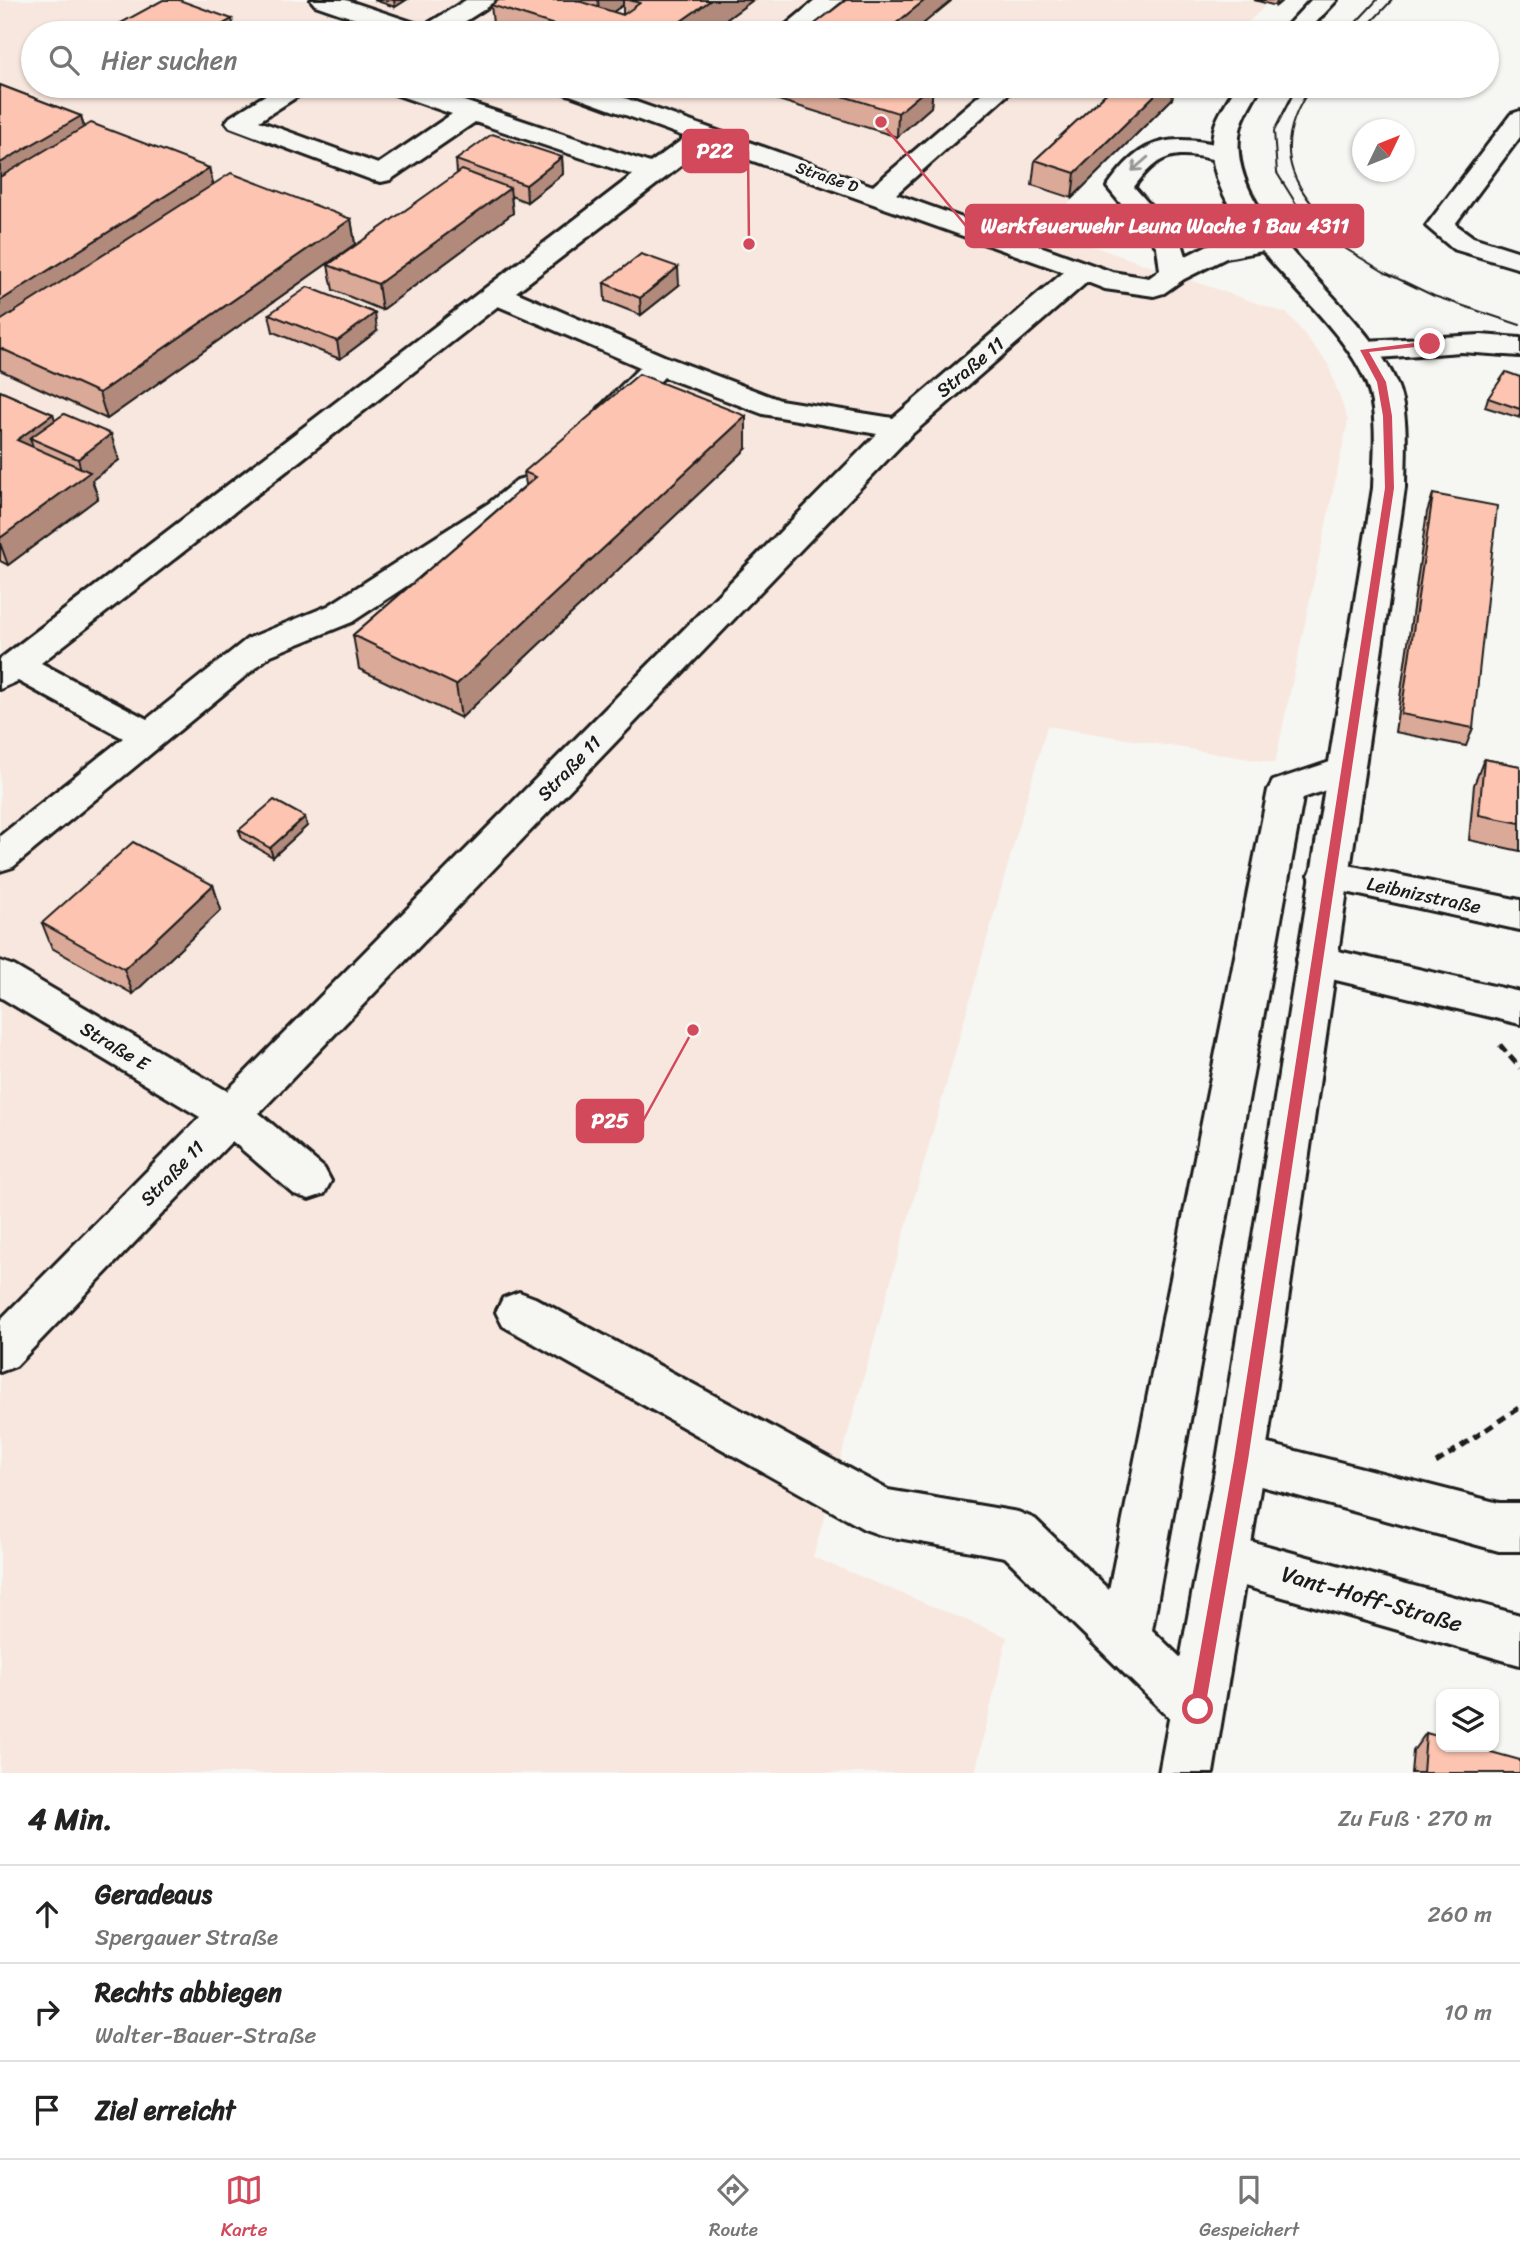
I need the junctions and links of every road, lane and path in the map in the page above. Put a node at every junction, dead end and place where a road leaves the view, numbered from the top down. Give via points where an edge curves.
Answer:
1 (323, 0) edge
2 (483, 0) edge
3 (831, 0) edge
4 (1325, 0) edge
5 (407, 7) dead end
6 (384, 21) joint
7 (449, 21) edge
8 (804, 21) edge
9 (1304, 21) edge
10 (278, 98) edge
11 (431, 98) edge
12 (602, 98) edge
13 (991, 98) edge
14 (1241, 98) edge
15 (472, 112) junction
16 (1520, 119) edge
17 (706, 134) junction
18 (1226, 151) junction
19 (652, 173) junction
20 (878, 195) junction
21 (1268, 242) junction
22 (1520, 261) edge
23 (1084, 270) junction
24 (1174, 273) junction
25 (495, 294) junction
26 (1520, 347) edge
27 (1364, 350) junction
28 (660, 364) junction
29 (900, 428) junction
30 (590, 435) edge
31 (550, 469) edge
32 (8, 671) edge
33 (148, 734) junction
34 (1345, 770) junction
35 (0, 857) edge
36 (1328, 875) junction
37 (1520, 915) edge
38 (1316, 961) junction
39 (0, 977) edge
40 (1520, 1008) edge
41 (230, 1114) junction
42 (309, 1181) dead end
43 (519, 1312) dead end
44 (0, 1351) edge
45 (1520, 1407) edge
46 (1241, 1460) junction
47 (1385, 1497) junction
48 (1520, 1527) edge
49 (1224, 1558) junction
50 (1125, 1639) junction
51 (1520, 1640) edge
52 (1198, 1709) junction
53 (1186, 1773) edge

1 - 6 main road
2 - 7 main road
3 - 8 main road
4 - 9 main road
5 - 6 main road
10 - 15 main road via 239,122 381,174
11 - 15 main road
12 - 17 main road, Straße D
13 - 20 main road
14 - 18 main road via 1228,119
15 - 19 main road
16 - 22 main road via 1440,226 1463,243
17 - 19 main road
17 - 20 main road, Straße D
18 - 21 main road via 1227,172 1236,196
18 -> 24 main road via 1186,144 1158,148 1121,187 1171,246
19 - 25 main road
20 - 23 main road, Straße D
21 - 24 main road via 1218,251
21 - 27 main road
23 - 24 main road via 1105,280 1154,287
23 - 29 main road, Straße 11
25 - 28 main road
25 - 32 main road
26 - 27 main road via 1479,343
27 - 34 main road via 1381,382 1388,416 1390,488
28 - 29 main road via 774,408
28 - 30 main road
29 - 41 main road, Straße 11
31 - 33 main road via 500,510 340,614 258,648
32 - 33 main road
33 - 35 main road
34 - 36 main road
34 - 50 main road via 1286,790
36 - 37 main road, Leibnizstraße
36 - 38 main road
38 - 40 main road
38 - 46 main road
39 - 41 main road, Straße E
41 - 42 main road, Straße E
41 - 44 main road, Straße 11
43 - 50 main road via 881,1512 1018,1536
45 - 47 path
46 - 47 main road
46 - 49 main road
47 - 48 main road via 1499,1527
49 - 51 main road, Vant-Hoff-Straße
49 - 52 main road
50 - 52 main road
52 - 53 main road

